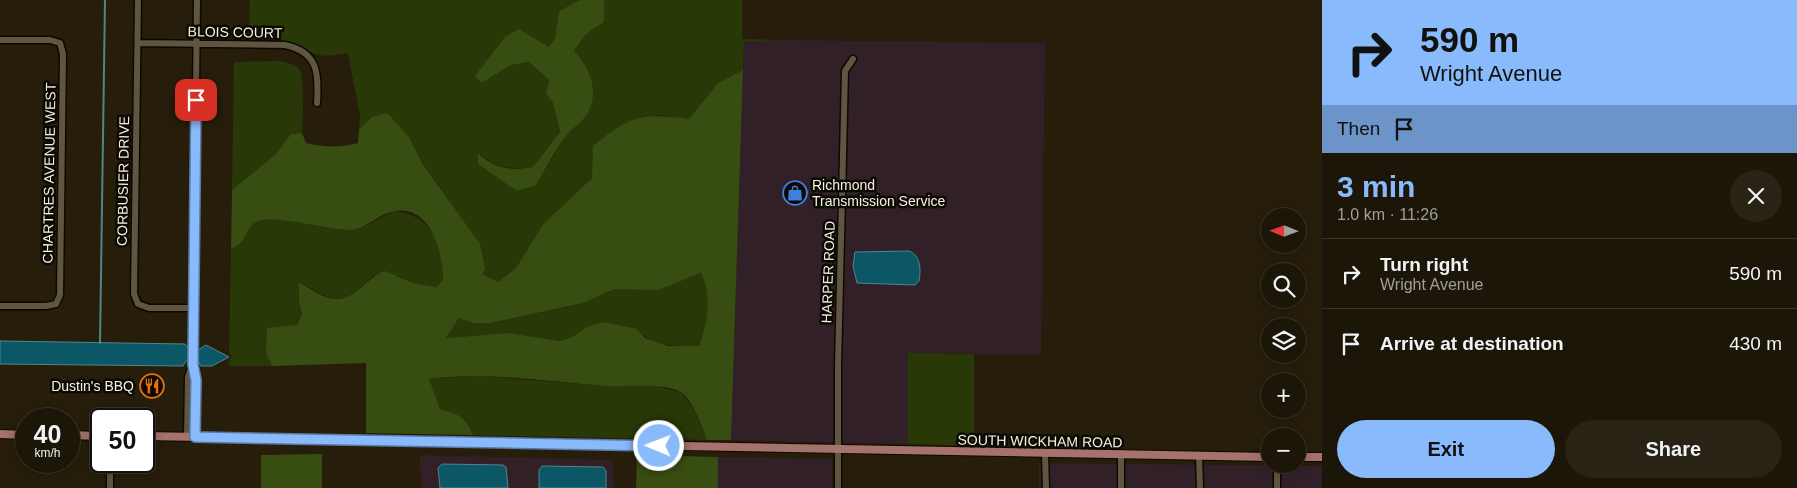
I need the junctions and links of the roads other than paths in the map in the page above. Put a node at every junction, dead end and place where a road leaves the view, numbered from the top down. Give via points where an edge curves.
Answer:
1 (138, 0) edge
2 (198, 0) edge
3 (0, 40) edge
4 (138, 43) junction
5 (197, 43) junction
6 (853, 59) dead end
7 (318, 103) dead end
8 (0, 306) edge
9 (194, 308) junction
10 (193, 365) junction
11 (0, 434) edge
12 (15, 434) edge
13 (155, 436) edge
14 (187, 437) junction
15 (195, 437) junction
16 (838, 449) junction
17 (1045, 454) junction
18 (1121, 454) junction
19 (1199, 456) junction
20 (1261, 457) edge
21 (1306, 457) edge
22 (1322, 457) edge
23 (110, 473) edge
24 (1277, 473) edge
25 (110, 488) edge
26 (838, 488) edge
27 (1046, 488) edge
28 (1121, 488) edge
29 (1200, 488) edge
30 (1277, 488) edge

1 - 4 street, CORBUSIER DRIVE
2 - 5 street
3 - 8 street, CHARTRES AVENUE WEST via 50,40 60,43 63,54 60,295 56,304 46,306
4 - 5 street, BLOIS COURT
4 - 9 street, CORBUSIER DRIVE via 134,294 138,304 149,308
5 - 7 street, BLOIS COURT via 298,48 314,63
5 - 9 street
6 - 16 street, HARPER ROAD via 845,71
9 - 10 street
10 - 14 street via 188,377
10 - 15 street via 196,380
11 - 12 main road
13 - 14 main road, SOUTH WICKHAM ROAD
14 - 15 main road, SOUTH WICKHAM ROAD
15 - 16 main road, SOUTH WICKHAM ROAD
16 - 17 main road, SOUTH WICKHAM ROAD
16 - 26 street, HARPER ROAD
17 - 18 main road, SOUTH WICKHAM ROAD
17 - 27 street
18 - 19 main road, SOUTH WICKHAM ROAD
18 - 28 street
19 - 20 main road, SOUTH WICKHAM ROAD
19 - 29 street
21 - 22 main road
23 - 25 street
24 - 30 street

